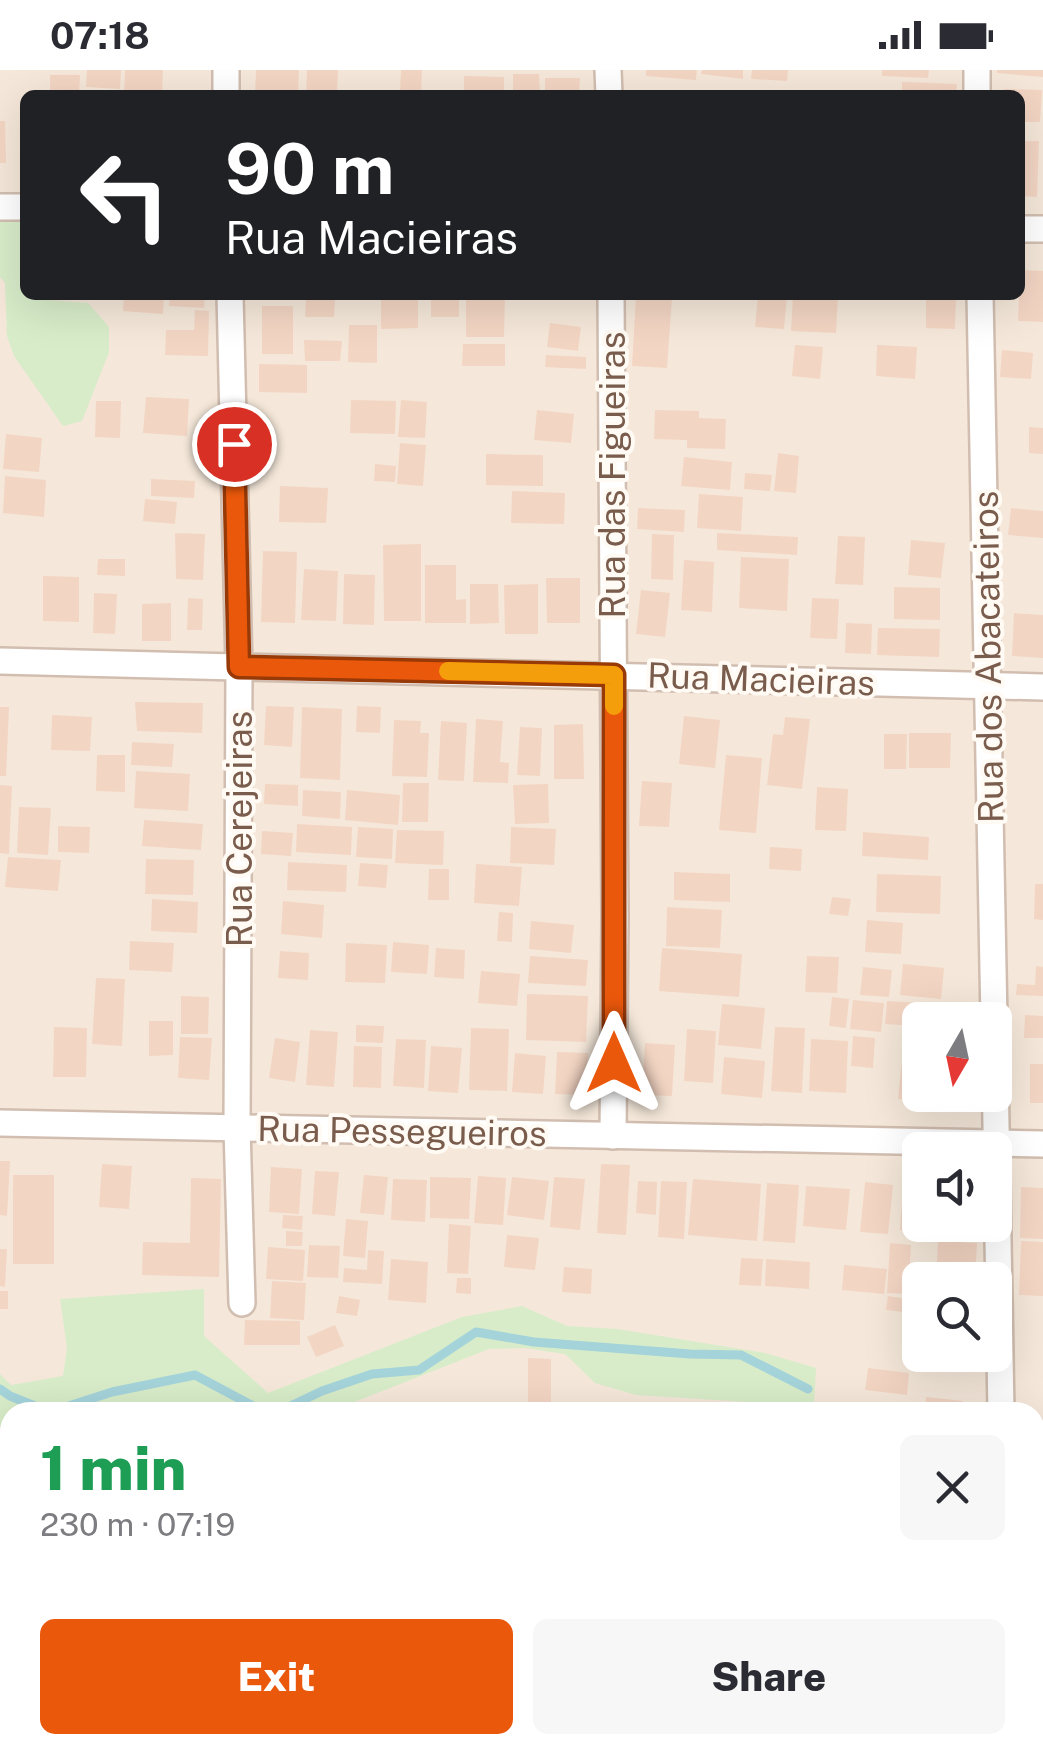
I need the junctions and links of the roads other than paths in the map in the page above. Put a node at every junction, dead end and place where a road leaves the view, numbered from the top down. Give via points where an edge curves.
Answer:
1 (230, 300) edge
2 (611, 300) edge
3 (980, 300) edge
4 (0, 662) edge
5 (239, 667) junction
6 (614, 675) junction
7 (989, 686) junction
8 (1043, 687) edge
9 (994, 1002) edge
10 (0, 1123) edge
11 (237, 1128) junction
12 (613, 1136) junction
13 (902, 1142) edge
14 (1012, 1144) edge
15 (1043, 1144) edge
16 (997, 1242) edge
17 (242, 1303) dead end
18 (1000, 1402) edge

1 - 5 street, Rua Cerejeiras
2 - 6 street, Rua das Figueiras
3 - 7 street, Rua dos Abacateiros
4 - 5 street, Rua Macieiras
5 - 6 street, Rua Macieiras
5 - 11 street, Rua Cerejeiras
6 - 7 street, Rua Macieiras
6 - 12 street, Rua das Figueiras
7 - 8 street, Rua Macieiras
7 - 9 street, Rua dos Abacateiros
10 - 11 street, Rua Pessegueiros
11 - 12 street, Rua Pessegueiros
11 - 17 street, Rua Cerejeiras
12 - 13 street, Rua Pessegueiros
14 - 15 street, Rua Pessegueiros
16 - 18 street

